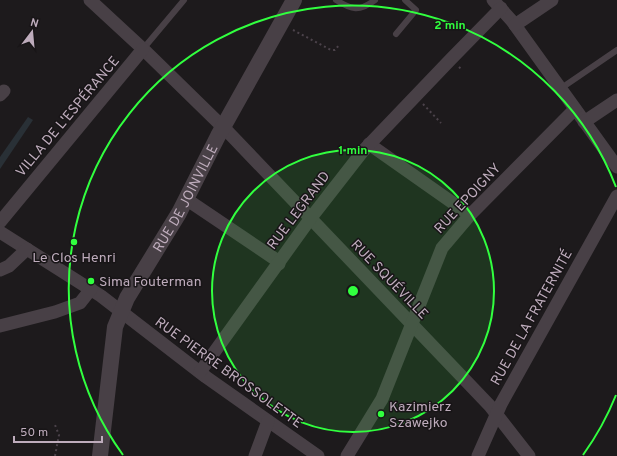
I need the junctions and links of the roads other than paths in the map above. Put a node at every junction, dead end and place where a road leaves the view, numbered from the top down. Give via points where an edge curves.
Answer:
1 (90, 0) edge
2 (184, 0) edge
3 (294, 0) edge
4 (336, 0) edge
5 (375, 0) edge
6 (405, 0) edge
7 (552, 0) edge
8 (497, 4) edge
9 (515, 25) junction
10 (396, 34) dead end
11 (143, 49) junction
12 (617, 50) edge
13 (560, 88) junction
14 (617, 100) edge
15 (575, 109) junction
16 (584, 122) junction
17 (223, 128) junction
18 (369, 144) junction
19 (617, 167) edge
20 (617, 196) edge
21 (186, 199) junction
22 (470, 215) junction
23 (310, 219) junction
24 (0, 222) edge
25 (0, 232) edge
26 (27, 249) junction
27 (279, 264) junction
28 (0, 270) edge
29 (91, 290) junction
30 (121, 312) junction
31 (412, 325) junction
32 (0, 326) edge
33 (200, 372) junction
34 (497, 414) junction
35 (268, 421) junction
36 (100, 456) edge
37 (255, 456) edge
38 (318, 456) edge
39 (347, 456) edge
40 (478, 456) edge
41 (529, 456) edge

1 - 11 street, RUE SQUÉVILLE
2 - 11 lane
3 - 17 street, RUE DE JOINVILLE
4 - 5 lane via 346,6 360,8
6 - 10 lane via 416,10
7 - 9 street
8 - 9 street
8 - 18 street, RUE LEGRAND
9 - 13 street
11 - 17 street, RUE SQUÉVILLE
11 - 24 street, VILLA DE L'ESPÉRANCE
12 - 13 lane
13 - 15 street
14 - 16 street
15 - 16 street
15 - 22 street, RUE EPOIGNY
16 - 19 street
17 - 21 street, RUE DE JOINVILLE
17 - 23 street, RUE SQUÉVILLE
18 - 22 street
18 - 23 street, RUE LEGRAND
20 - 34 street, RUE DE LA FRATERNITÉ via 500,404
21 - 27 street
21 - 30 street, RUE DE JOINVILLE
22 - 31 street, RUE EPOIGNY via 442,248
23 - 27 street, RUE LEGRAND
23 - 31 street, RUE SQUÉVILLE
25 - 26 street, RUE PIERRE BROSSOLETTE
26 - 28 street via 9,266
26 - 29 street, RUE PIERRE BROSSOLETTE
27 - 33 street, RUE LEGRAND
29 - 30 street, RUE PIERRE BROSSOLETTE
29 - 32 street via 80,303
30 - 33 street, RUE PIERRE BROSSOLETTE
30 - 36 street, RUE DE JOINVILLE via 115,327
31 - 34 street, RUE SQUÉVILLE
31 - 39 street, RUE EPOIGNY via 382,399
33 - 35 street, RUE PIERRE BROSSOLETTE
34 - 40 street, RUE DE LA FRATERNITÉ
34 - 41 street, RUE SQUÉVILLE
35 - 37 street
35 - 38 street, RUE PIERRE BROSSOLETTE

